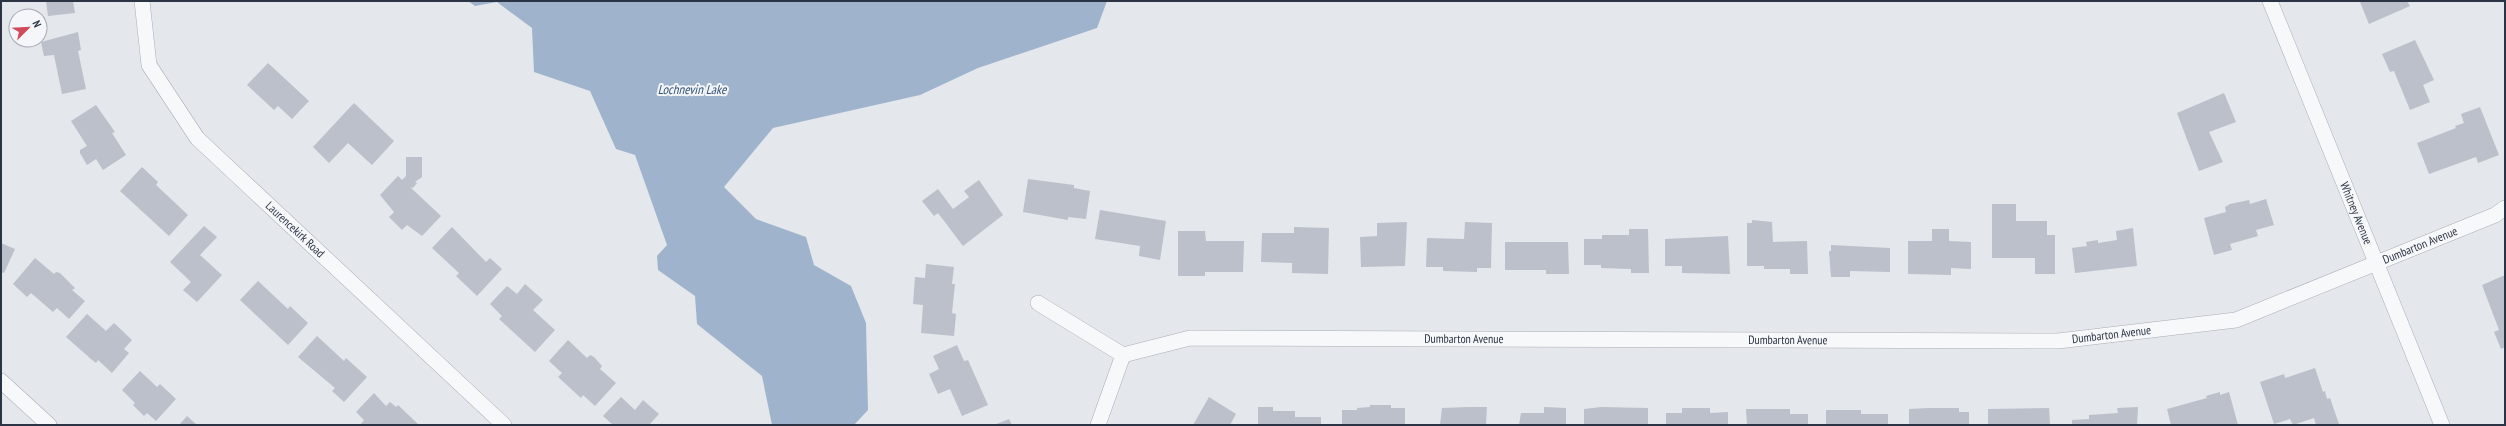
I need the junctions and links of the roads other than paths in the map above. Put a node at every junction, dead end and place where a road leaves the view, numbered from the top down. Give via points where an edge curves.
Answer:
1 (142, 1) edge
2 (2270, 1) edge
3 (2505, 208) edge
4 (2378, 265) junction
5 (1038, 303) dead end
6 (1123, 355) junction
7 (1, 381) edge
8 (49, 425) edge
9 (504, 425) edge
10 (1098, 425) edge
11 (2442, 425) edge

1 - 9 street, Laurencekirk Road via 148,65 197,138
2 - 4 street, Whitney Avenue
3 - 4 street, Dumbarton Avenue via 2495,215
4 - 6 street, Dumbarton Avenue via 2236,320 2058,341 1190,338
4 - 11 street, Whitney Avenue
5 - 6 street
6 - 10 street
7 - 8 street

